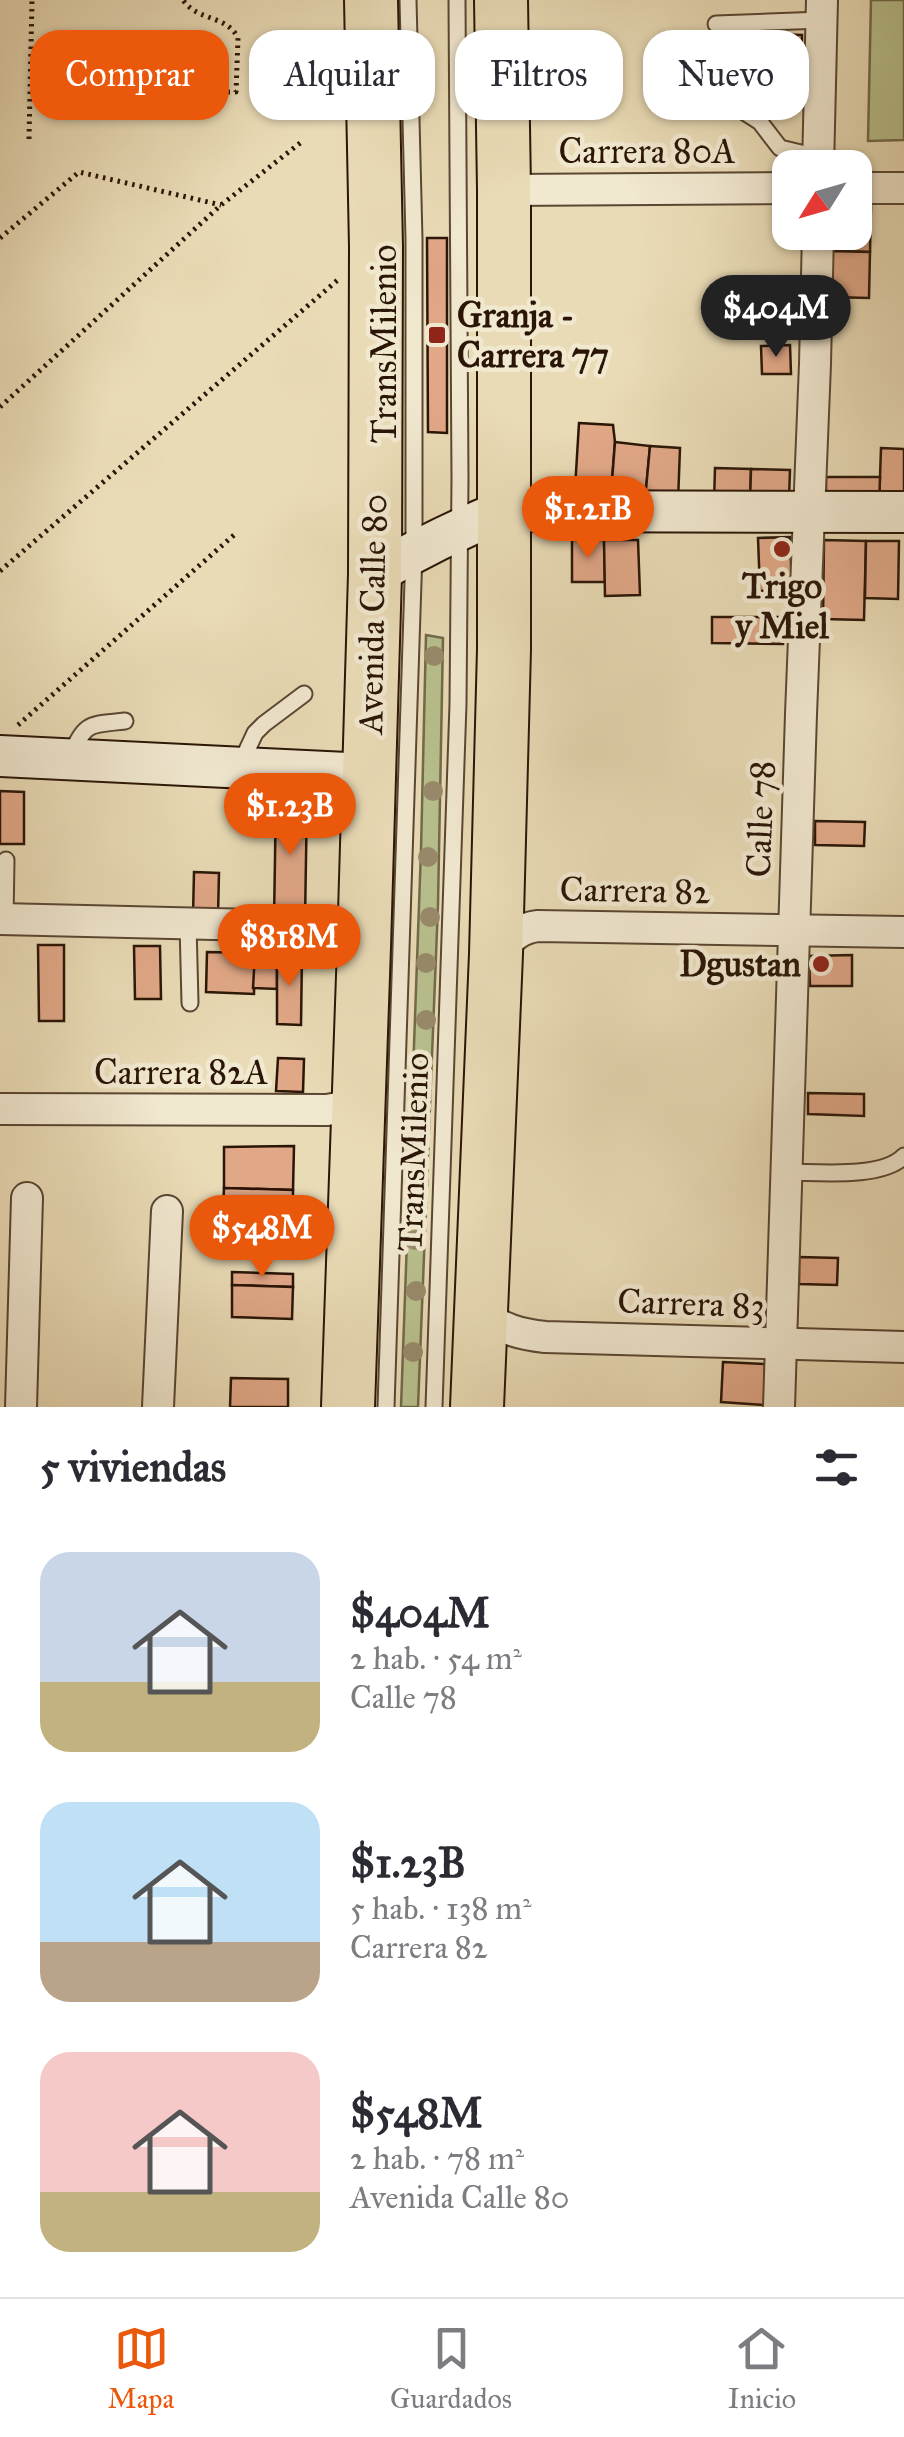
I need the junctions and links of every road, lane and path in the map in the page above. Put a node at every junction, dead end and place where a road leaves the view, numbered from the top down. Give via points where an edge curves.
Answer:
1 (32, 0) edge
2 (183, 0) edge
3 (371, 0) edge
4 (408, 0) edge
5 (457, 0) edge
6 (500, 0) edge
7 (822, 10) edge
8 (716, 24) dead end
9 (229, 92) edge
10 (757, 120) edge
11 (29, 139) dead end
12 (304, 140) dead end
13 (788, 150) edge
14 (818, 150) edge
15 (772, 188) edge
16 (872, 188) edge
17 (904, 188) edge
18 (504, 190) junction
19 (221, 206) junction
20 (0, 238) edge
21 (376, 246) junction
22 (818, 250) edge
23 (0, 407) edge
24 (808, 512) junction
25 (904, 512) edge
26 (482, 520) junction
27 (234, 535) dead end
28 (394, 562) junction
29 (0, 571) edge
30 (304, 694) dead end
31 (125, 721) dead end
32 (7, 742) edge
33 (68, 759) junction
34 (238, 768) junction
35 (368, 774) junction
36 (6, 860) dead end
37 (2, 919) edge
38 (188, 924) junction
39 (795, 930) junction
40 (904, 932) edge
41 (364, 947) junction
42 (496, 954) junction
43 (190, 1003) dead end
44 (359, 1098) junction
45 (0, 1109) edge
46 (904, 1156) edge
47 (787, 1172) junction
48 (27, 1198) dead end
49 (167, 1210) dead end
50 (481, 1315) junction
51 (782, 1343) junction
52 (904, 1346) edge
53 (20, 1407) edge
54 (158, 1407) edge
55 (348, 1407) edge
56 (386, 1407) edge
57 (434, 1407) edge
58 (478, 1407) edge
59 (779, 1407) edge

1 - 11 path
2 - 9 path via 191,11 236,32 236,92
3 - 21 highway, Avenida Calle 80
4 - 28 lane, TransMilenio via 414,260
5 - 26 lane, TransMilenio
6 - 18 highway
7 - 8 lane
7 - 14 street
10 - 13 lane
12 - 19 path
15 - 18 street, Carrera 80A
16 - 17 street
18 - 26 highway
19 - 20 path via 78,172
19 - 23 path
21 - 28 highway, Avenida Calle 80
21 - 29 path
22 - 24 street, Calle 78
24 - 25 street
24 - 26 street
24 - 39 street, Calle 78
26 - 28 street
26 - 42 highway via 503,686
26 - 57 lane, TransMilenio via 453,886
27 - 32 path
28 - 35 highway, Avenida Calle 80
28 - 56 lane, TransMilenio
30 - 34 lane via 255,734
31 - 33 lane via 86,729
32 - 33 street
33 - 34 street
34 - 35 street
35 - 41 highway, Avenida Calle 80
36 - 37 lane
37 - 38 street
38 - 41 street via 316,928
38 - 43 lane
39 - 40 street, Carrera 82
39 - 42 street, Carrera 82 via 538,926 513,935
39 - 47 street, Calle 78
41 - 44 highway, Avenida Calle 80
42 - 50 highway
44 - 45 street, Carrera 82A via 326,1110
44 - 55 highway, Avenida Calle 80
46 - 47 lane via 877,1169
47 - 51 street, Calle 78
48 - 53 street
49 - 54 street
50 - 51 street, Carrera 83 via 502,1328 545,1337
50 - 58 highway
51 - 52 street, Carrera 83
51 - 59 street, Calle 78

